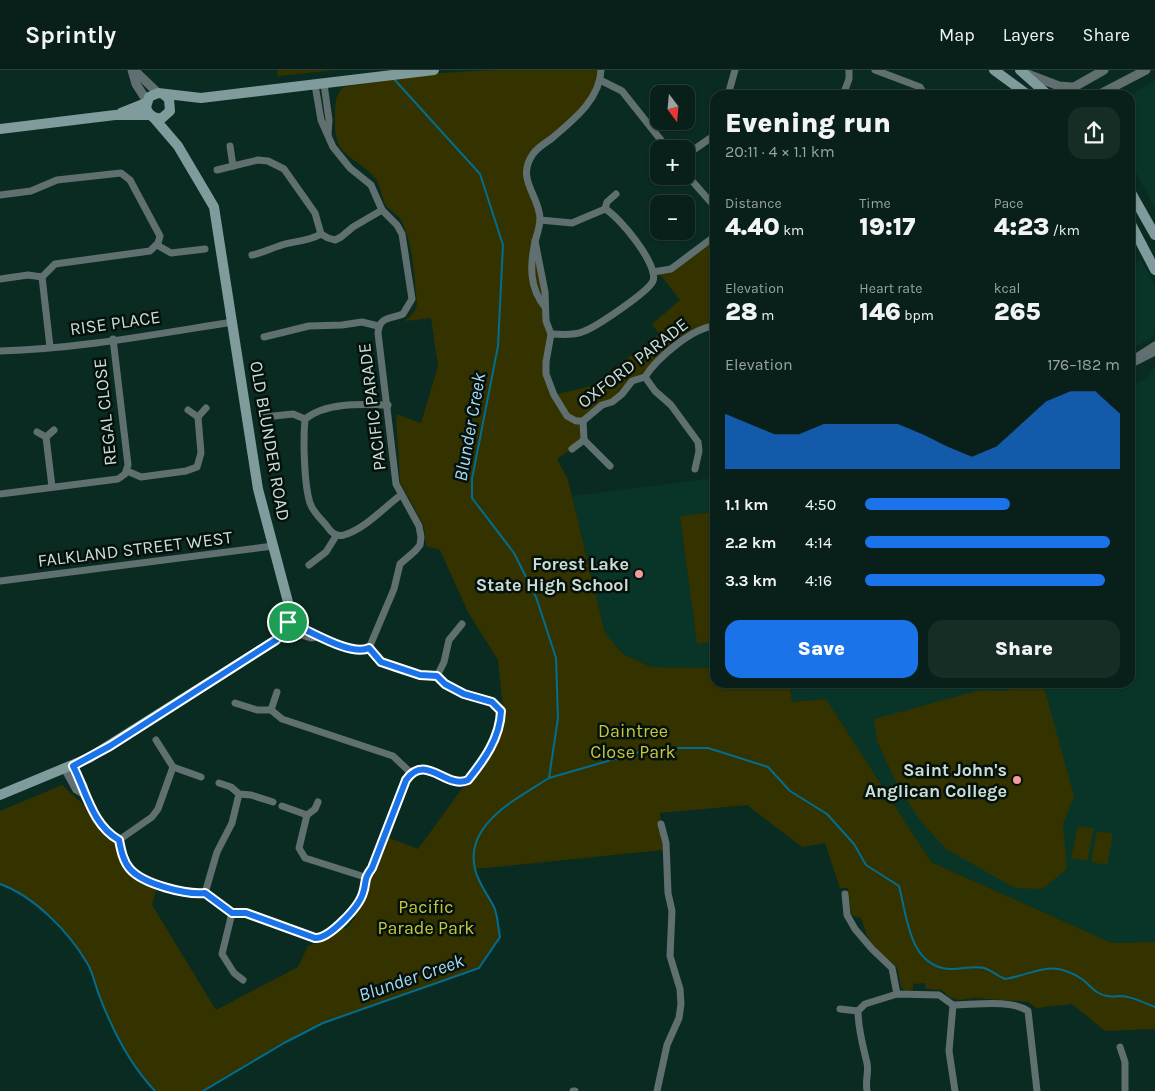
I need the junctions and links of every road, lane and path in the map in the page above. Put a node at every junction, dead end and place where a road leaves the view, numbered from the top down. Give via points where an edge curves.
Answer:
1 (133, 70) edge
2 (429, 70) edge
3 (600, 70) edge
4 (735, 70) edge
5 (849, 70) edge
6 (875, 70) edge
7 (994, 70) edge
8 (1104, 70) edge
9 (1146, 70) edge
10 (1022, 72) edge
11 (600, 80) junction
12 (320, 85) junction
13 (1073, 87) junction
14 (729, 90) edge
15 (845, 90) edge
16 (922, 90) edge
17 (1020, 90) edge
18 (1042, 90) edge
19 (1068, 90) edge
20 (1110, 90) edge
21 (161, 93) junction
22 (200, 98) junction
23 (146, 102) junction
24 (169, 112) junction
25 (115, 115) junction
26 (152, 116) junction
27 (0, 128) edge
28 (710, 139) edge
29 (661, 140) edge
30 (178, 146) junction
31 (230, 146) dead end
32 (695, 148) edge
33 (233, 166) junction
34 (217, 170) dead end
35 (695, 184) edge
36 (616, 194) dead end
37 (0, 195) edge
38 (1135, 200) edge
39 (710, 201) edge
40 (606, 209) junction
41 (382, 210) junction
42 (540, 220) junction
43 (1135, 232) edge
44 (322, 234) junction
45 (1155, 236) edge
46 (710, 240) edge
47 (535, 241) junction
48 (157, 245) junction
49 (205, 249) dead end
50 (252, 254) dead end
51 (1155, 270) edge
52 (653, 272) junction
53 (42, 277) junction
54 (0, 279) edge
55 (545, 307) junction
56 (233, 322) junction
57 (378, 326) junction
58 (710, 328) edge
59 (551, 334) junction
60 (264, 337) dead end
61 (113, 340) junction
62 (1155, 345) edge
63 (50, 347) junction
64 (0, 351) edge
65 (1155, 352) edge
66 (1135, 359) edge
67 (1135, 361) edge
68 (645, 377) junction
69 (388, 405) junction
70 (206, 408) dead end
71 (188, 410) dead end
72 (198, 417) junction
73 (264, 417) dead end
74 (305, 419) junction
75 (583, 421) junction
76 (54, 430) dead end
77 (37, 432) dead end
78 (46, 437) junction
79 (584, 440) junction
80 (572, 449) dead end
81 (610, 466) dead end
82 (694, 469) dead end
83 (127, 471) junction
84 (52, 487) junction
85 (0, 494) edge
86 (401, 495) junction
87 (336, 536) junction
88 (273, 546) junction
89 (309, 565) dead end
90 (0, 581) edge
91 (462, 624) dead end
92 (287, 626) junction
93 (369, 648) junction
94 (437, 676) junction
95 (277, 692) dead end
96 (235, 703) dead end
97 (271, 710) junction
98 (156, 740) dead end
99 (173, 767) junction
100 (69, 768) junction
101 (411, 773) junction
102 (201, 777) dead end
103 (220, 783) dead end
104 (239, 794) junction
105 (0, 795) edge
106 (273, 802) dead end
107 (318, 802) dead end
108 (282, 806) dead end
109 (307, 814) junction
110 (661, 824) dead end
111 (119, 840) junction
112 (365, 877) junction
113 (205, 893) junction
114 (845, 894) dead end
115 (232, 913) junction
116 (243, 980) dead end
117 (897, 994) junction
118 (953, 1006) junction
119 (840, 1009) dead end
120 (858, 1011) junction
121 (1120, 1047) dead end
122 (657, 1091) edge
123 (867, 1091) edge
124 (955, 1091) edge
125 (1037, 1091) edge
126 (1125, 1091) edge

1 - 21 street
1 - 23 street
2 - 12 main road
3 - 11 street
4 - 14 street
5 - 15 street
6 - 16 street
7 - 17 main road
8 - 13 street
9 - 20 street
10 - 13 street via 1058,86
10 - 18 main road
11 - 29 street via 622,91
11 - 42 street via 582,111 534,153 528,163 530,192
12 - 22 main road
12 - 41 street, PACIFIC PARADE via 329,120 328,134 341,158 371,185
13 - 19 street
21 - 22 main road
21 - 23 main road via 151,95
21 - 24 main road via 169,99
22 - 24 main road
23 - 25 main road
23 - 26 main road
24 - 26 main road via 162,118
24 - 30 main road, OLD BLUNDER ROAD
25 - 26 main road
25 - 27 main road
26 - 30 main road, OLD BLUNDER ROAD
28 - 32 street
30 - 56 main road, OLD BLUNDER ROAD via 214,207
31 - 33 street
33 - 34 street
33 - 44 street via 258,160 284,169 315,213
35 - 39 street
36 - 40 street
37 - 48 street via 31,191 57,180 121,173 130,180 158,230 160,239
38 - 45 main road
40 - 42 street via 572,223
40 - 52 street via 628,230 650,262
41 - 44 street via 335,240
41 - 57 street, PACIFIC PARADE via 402,234 412,299 403,314 387,318
42 - 47 street, OXFORD PARADE
43 - 51 main road
44 - 50 street via 308,241
46 - 52 street via 671,269
47 - 55 street, OXFORD PARADE
47 - 55 street, OXFORD PARADE via 532,259 534,290
48 - 49 street via 170,253
48 - 53 street via 150,251 55,264
52 - 59 street via 654,279 650,285 616,314 580,333
53 - 54 street
53 - 63 street
55 - 59 street, OXFORD PARADE
56 - 61 street, RISE PLACE
56 - 88 main road, OLD BLUNDER ROAD via 258,488
57 - 60 street via 362,322 309,326
57 - 69 street, PACIFIC PARADE
58 - 68 street, OXFORD PARADE via 691,335 652,366
59 - 75 street, OXFORD PARADE via 546,374 567,416
61 - 63 street, RISE PLACE
61 - 83 street, REGAL CLOSE
62 - 66 street
63 - 64 street, RISE PLACE
65 - 67 street
68 - 75 street, OXFORD PARADE via 632,381 622,394
68 - 82 street via 698,442
69 - 74 street via 358,404 319,411
69 - 86 street, PACIFIC PARADE via 396,484
70 - 72 street
71 - 72 street
72 - 83 street via 201,453 196,467 186,472 141,477
73 - 74 street via 293,414
74 - 87 street via 310,502
75 - 79 street
76 - 78 street
77 - 78 street
78 - 84 street
79 - 80 street
79 - 81 street
83 - 84 street, REGAL CLOSE via 118,479
84 - 85 street, REGAL CLOSE
86 - 87 street via 355,530
86 - 93 street, PACIFIC PARADE via 419,526 420,544 400,564 394,589
87 - 89 street via 326,552
88 - 90 street, FALKLAND STREET WEST
88 - 92 main road, OLD BLUNDER ROAD via 288,602
91 - 94 street via 449,640
92 - 93 street via 311,638 318,637 359,652
92 - 100 main road via 276,640 126,736
93 - 94 street via 381,662 420,675
94 - 101 street via 464,694 492,702 501,711 500,718 485,759 468,780 455,782 425,769
95 - 97 street
96 - 97 street via 257,710
97 - 101 street via 282,719 393,756
98 - 99 street
99 - 102 street
99 - 111 street via 152,818
100 - 105 main road
100 - 111 street via 76,790 84,794 107,833
101 - 112 street via 372,868
103 - 104 street
104 - 106 street
104 - 113 street via 232,824 217,852
107 - 109 street via 315,809
108 - 109 street
109 - 112 street via 299,848 305,858
110 - 122 street via 672,911 670,956 681,1004 667,1045
111 - 113 street via 129,868 144,880 193,894
112 - 115 street via 359,902 330,934 322,938 246,913
113 - 115 street
114 - 117 street via 847,914 855,929 892,968
115 - 116 street via 222,954 234,973
117 - 118 street via 939,995
117 - 120 street via 865,1004
118 - 124 street via 949,1051
118 - 125 street via 1017,1006 1028,1011
119 - 120 street
120 - 123 street via 862,1052 868,1069
121 - 126 street via 1125,1062

